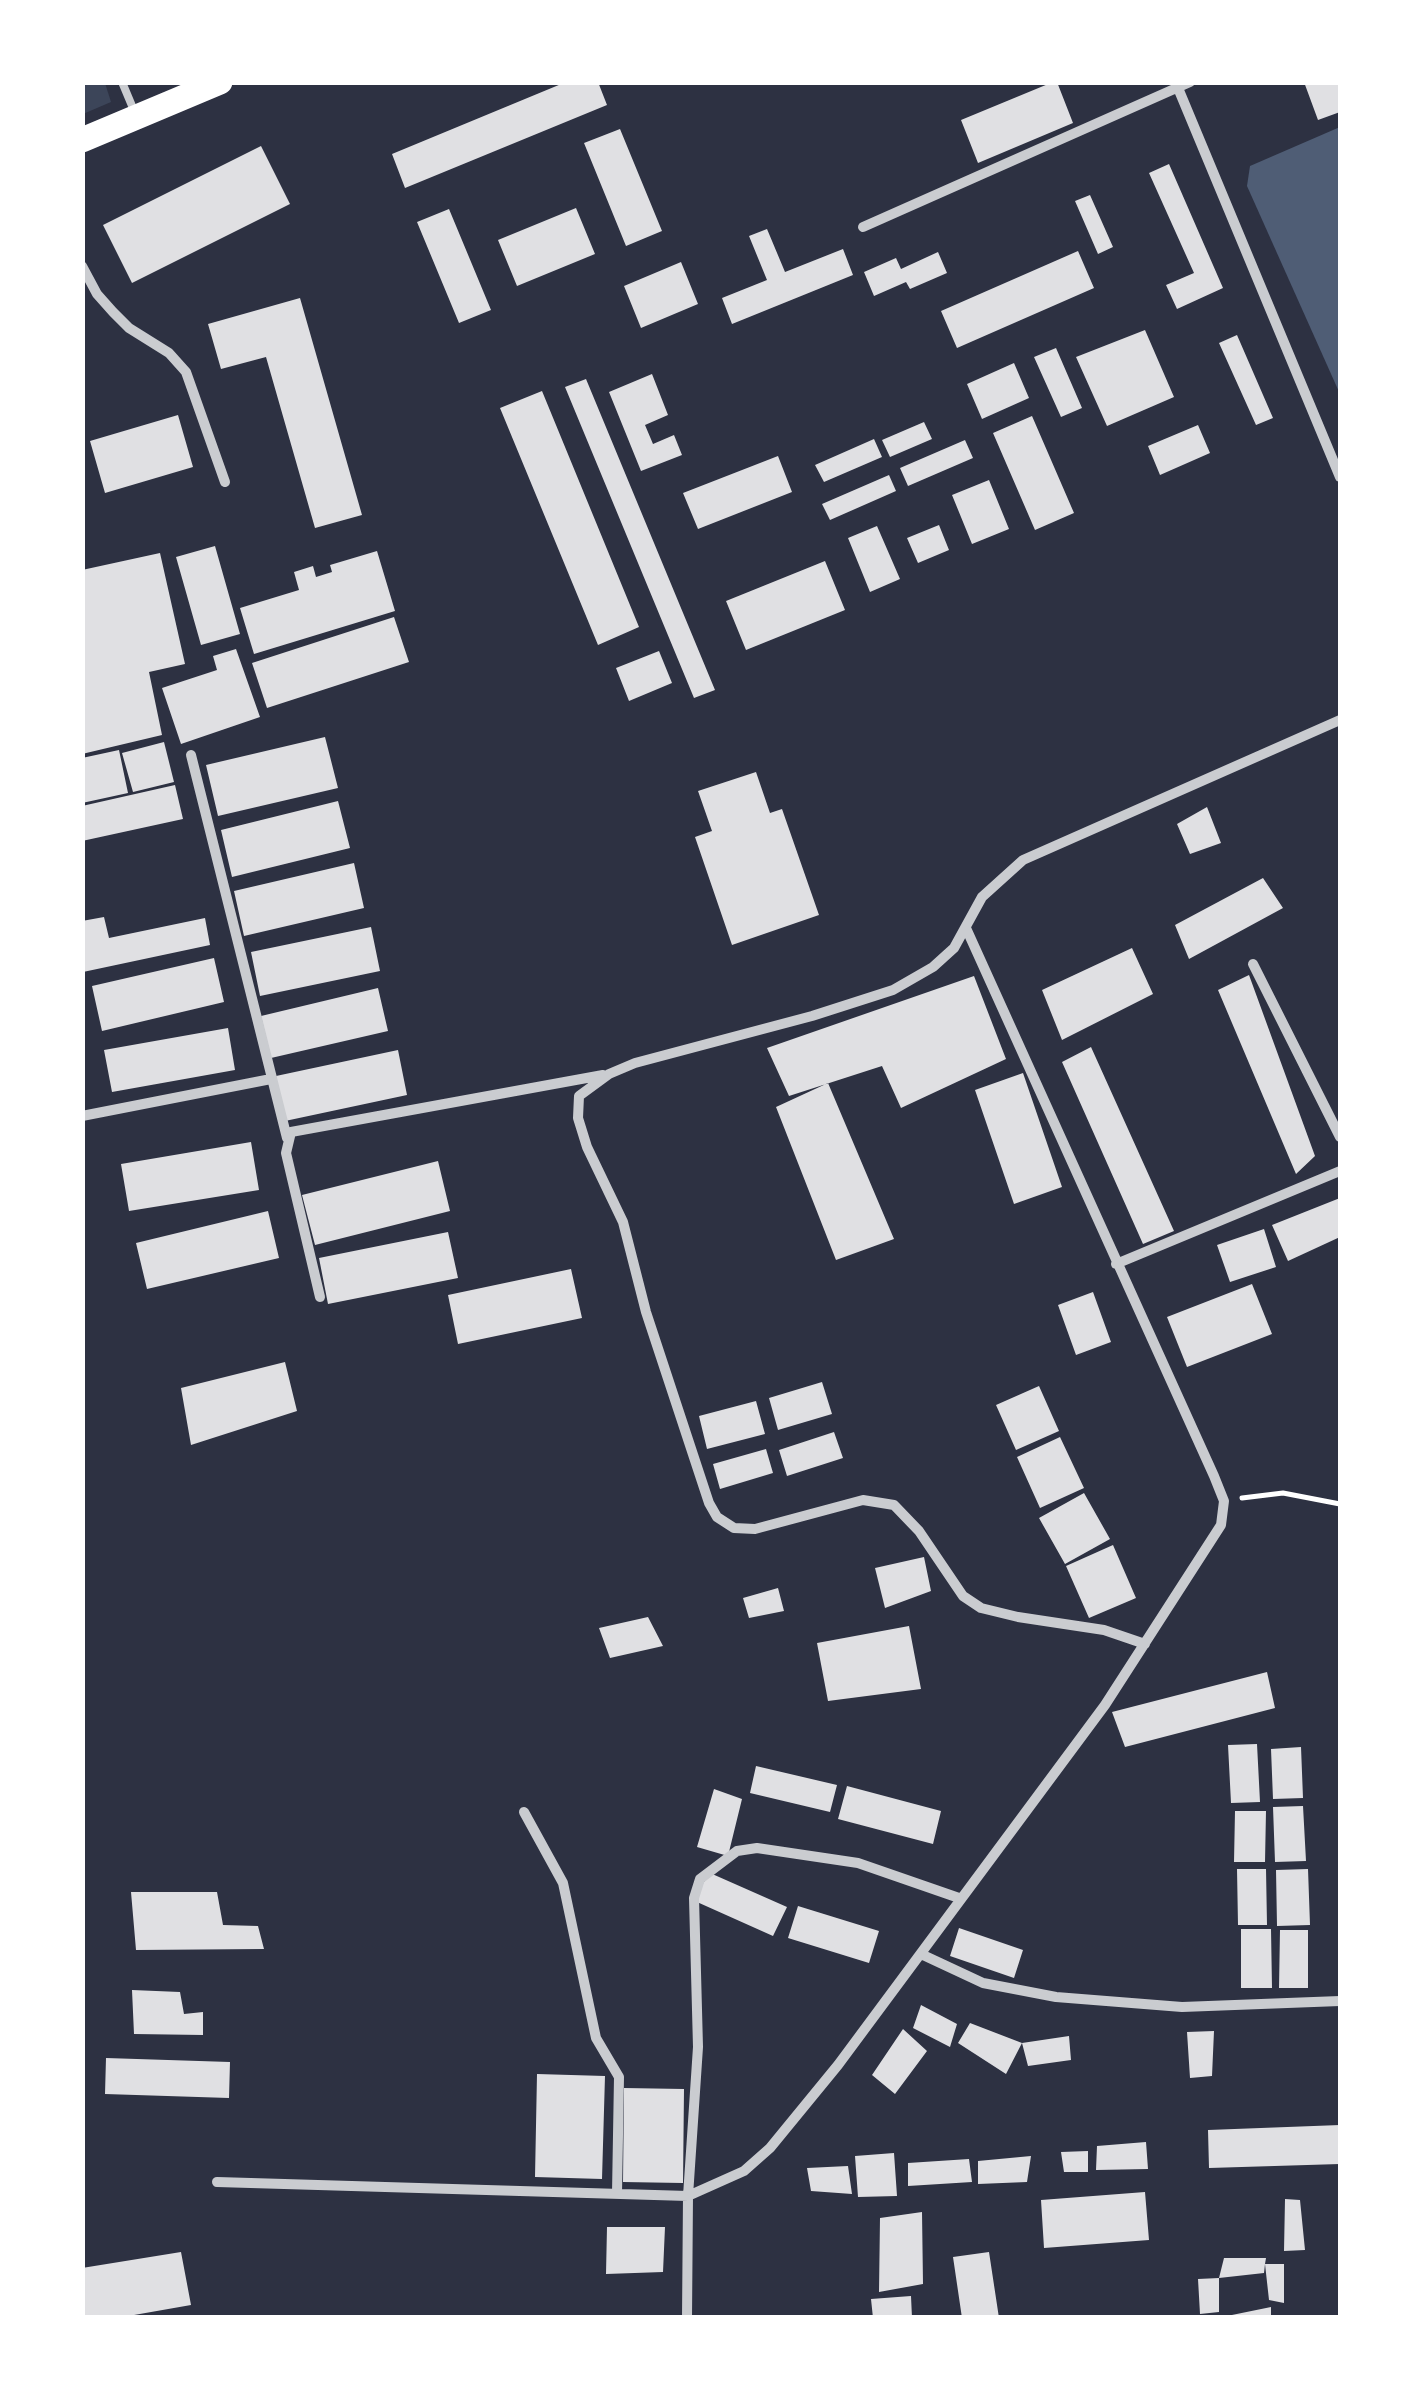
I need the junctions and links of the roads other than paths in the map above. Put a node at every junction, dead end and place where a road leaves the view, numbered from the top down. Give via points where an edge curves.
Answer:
1 (122, 82) edge
2 (220, 82) edge
3 (1190, 82) edge
4 (1178, 88) junction
5 (137, 118) junction
6 (82, 140) edge
7 (863, 227) dead end
8 (82, 266) edge
9 (1340, 477) edge
10 (226, 482) dead end
11 (1340, 720) edge
12 (191, 755) dead end
13 (966, 928) junction
14 (1254, 964) dead end
15 (608, 1074) junction
16 (271, 1079) junction
17 (82, 1116) edge
18 (1340, 1137) edge
19 (287, 1138) junction
20 (1340, 1172) edge
21 (1116, 1264) junction
22 (320, 1297) dead end
23 (1144, 1644) junction
24 (524, 1812) dead end
25 (959, 1898) junction
26 (923, 1954) junction
27 (1340, 2001) edge
28 (217, 2182) dead end
29 (617, 2193) junction
30 (688, 2196) junction
31 (687, 2318) edge

1 - 5 lane
2 - 5 main road
3 - 4 street
4 - 7 street
4 - 9 street
5 - 6 main road
8 - 10 street via 113,312 186,372
11 - 13 street via 1023,860 982,896
12 - 16 street
13 - 15 street via 933,967 893,990
13 - 21 street
14 - 18 street
15 - 19 street via 299,1128
15 - 23 street via 578,1096 578,1118 623,1222 717,1517 734,1528 755,1529 862,1500 894,1505 962,1596 981,1608 1104,1630
16 - 17 street
16 - 19 street
19 - 22 street
20 - 21 street
21 - 23 street via 1224,1501 1212,1544
23 - 25 street
24 - 29 street via 564,1882 596,2038 619,2077
25 - 26 street
25 - 30 street via 858,1864 757,1848 737,1851 700,1878 694,1898 697,2063
26 - 27 street via 983,1983 1056,1997 1182,2006
26 - 30 street via 770,2148 744,2172
28 - 29 street
29 - 30 street
30 - 31 street

